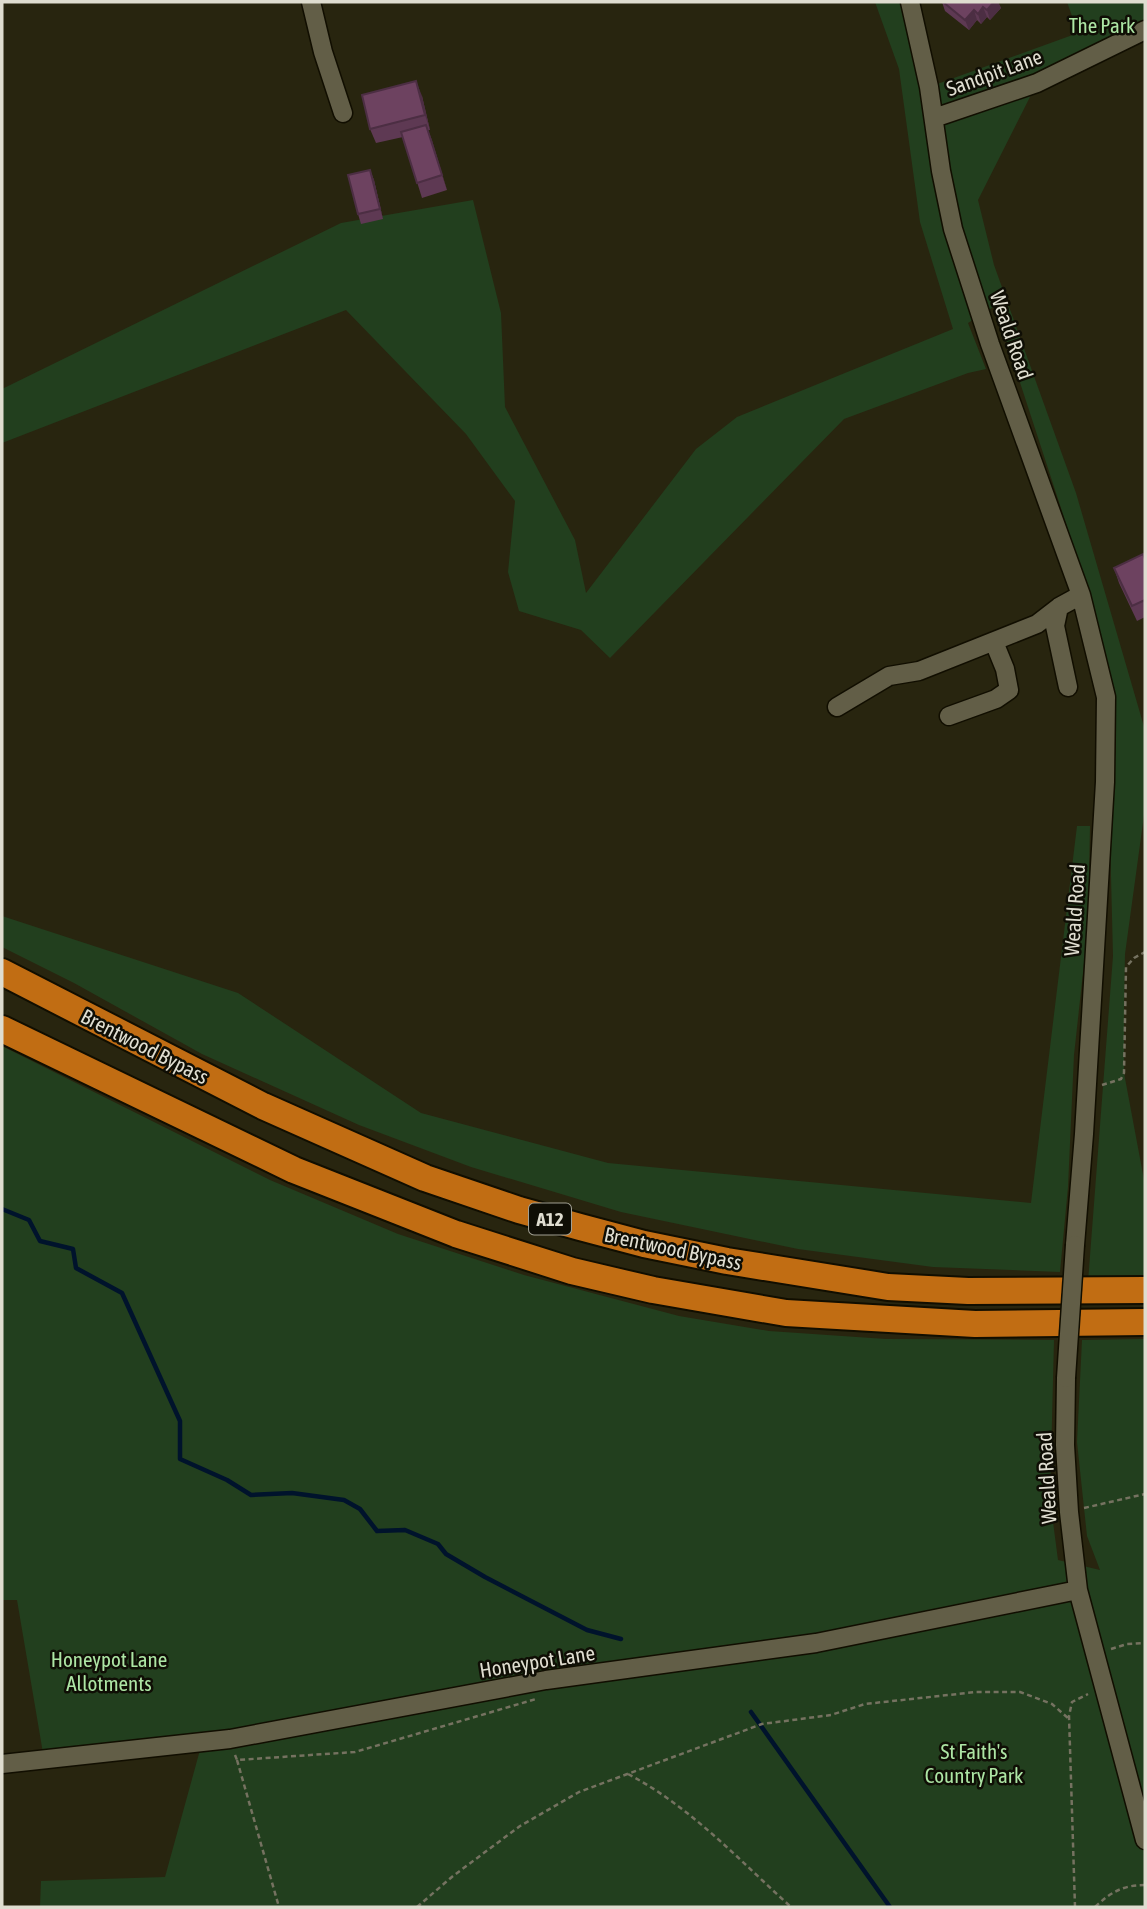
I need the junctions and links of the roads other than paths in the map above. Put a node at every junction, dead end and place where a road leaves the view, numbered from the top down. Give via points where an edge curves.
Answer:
1 (311, 2) edge
2 (910, 2) edge
3 (1145, 30) edge
4 (343, 113) dead end
5 (934, 118) junction
6 (1081, 595) junction
7 (1059, 607) junction
8 (994, 642) junction
9 (1068, 687) dead end
10 (837, 708) dead end
11 (950, 716) dead end
12 (2, 972) edge
13 (2, 1029) edge
14 (1145, 1290) edge
15 (1145, 1322) edge
16 (1070, 1323) junction
17 (1078, 1590) junction
18 (2, 1764) edge
19 (1145, 1840) edge

1 - 4 street
2 - 5 street, Weald Road
3 - 5 street, Sandpit Lane via 1037,83
5 - 6 street, Weald Road via 953,229
6 - 7 street
6 - 16 street, Weald Road, bridge via 1106,698 1105,782
7 - 8 street via 1037,624
7 - 9 street via 1055,626
8 - 10 street via 919,671 889,676
8 - 11 street via 1009,690
12 - 14 highway, Brentwood Bypass / A12 via 263,1106 350,1145 425,1178 568,1224 727,1261 888,1287 968,1292
13 - 16 highway, Brentwood Bypass / A12 via 294,1170 456,1234 572,1271 786,1312 975,1324
15 - 16 highway, Brentwood Bypass / A12
16 - 17 street, Weald Road, bridge via 1065,1445
17 - 18 street, Honeypot Lane via 816,1643 546,1680 230,1739
17 - 19 street, Weald Road

